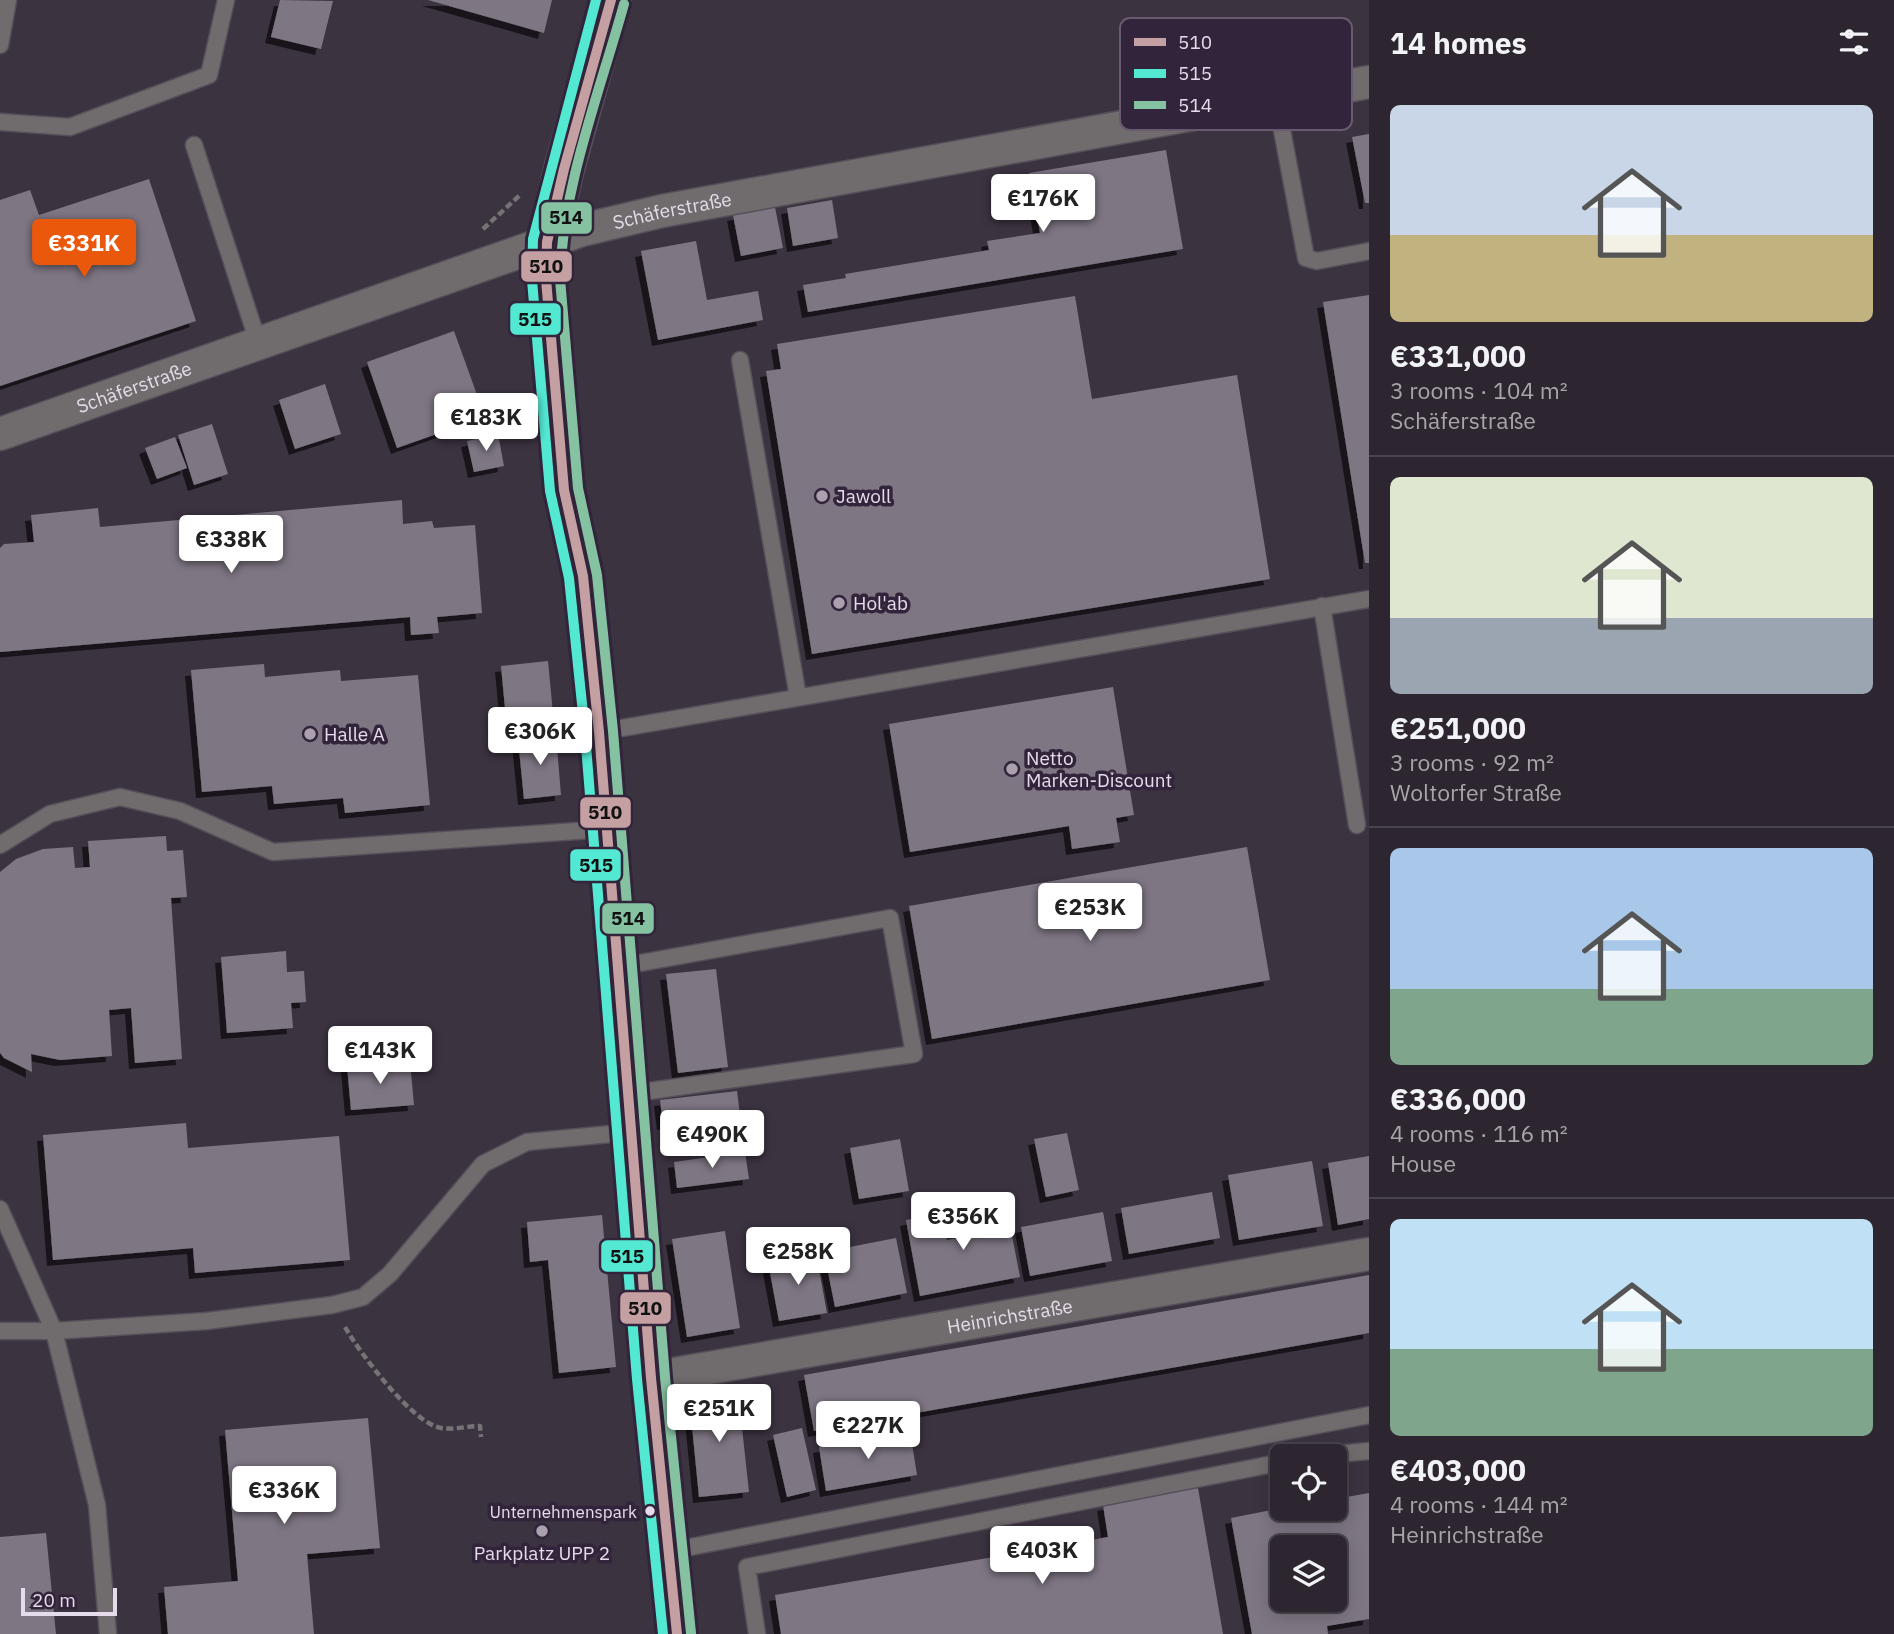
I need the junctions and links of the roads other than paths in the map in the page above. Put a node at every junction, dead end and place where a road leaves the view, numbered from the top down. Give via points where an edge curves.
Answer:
1 (8, 0) edge
2 (226, 0) edge
3 (611, 0) edge
4 (0, 45) edge
5 (0, 122) edge
6 (1120, 127) edge
7 (1282, 130) edge
8 (194, 145) dead end
9 (547, 242) junction
10 (1369, 251) edge
11 (258, 342) junction
12 (740, 360) dead end
13 (0, 434) edge
14 (1369, 599) edge
15 (1322, 606) junction
16 (798, 698) junction
17 (598, 732) junction
18 (1357, 825) dead end
19 (606, 829) junction
20 (0, 845) edge
21 (618, 967) junction
22 (628, 1094) junction
23 (631, 1132) junction
24 (0, 1209) edge
25 (1369, 1254) edge
26 (54, 1331) junction
27 (0, 1332) edge
28 (652, 1378) junction
29 (1369, 1415) edge
30 (1369, 1451) edge
31 (1347, 1453) edge
32 (1270, 1465) edge
33 (670, 1551) junction
34 (108, 1634) edge
35 (677, 1634) edge
36 (757, 1634) edge

1 - 4 lane
2 - 5 lane via 209,75 70,127
3 - 9 street
6 - 9 street, Schäferstraße via 662,211
7 - 10 lane via 1306,258 1317,261
8 - 11 lane
9 - 11 street, Schäferstraße
9 - 17 street via 560,457 583,576
11 - 13 street, Schäferstraße
12 - 16 lane
14 - 15 lane
15 - 16 lane
15 - 18 lane
16 - 17 lane
17 - 19 street
19 - 20 lane via 273,852 180,811 120,797 50,814
19 - 21 street
21 - 22 street
21 - 22 lane via 890,918 914,1054
22 - 23 street
23 - 26 lane via 527,1142 483,1164 390,1274 363,1297 207,1321
23 - 28 street
24 - 26 lane
25 - 28 street, Heinrichstraße
26 - 27 lane
26 - 34 lane via 97,1506
28 - 33 street
29 - 33 lane
30 - 31 lane
32 - 36 lane via 747,1567
33 - 35 street

